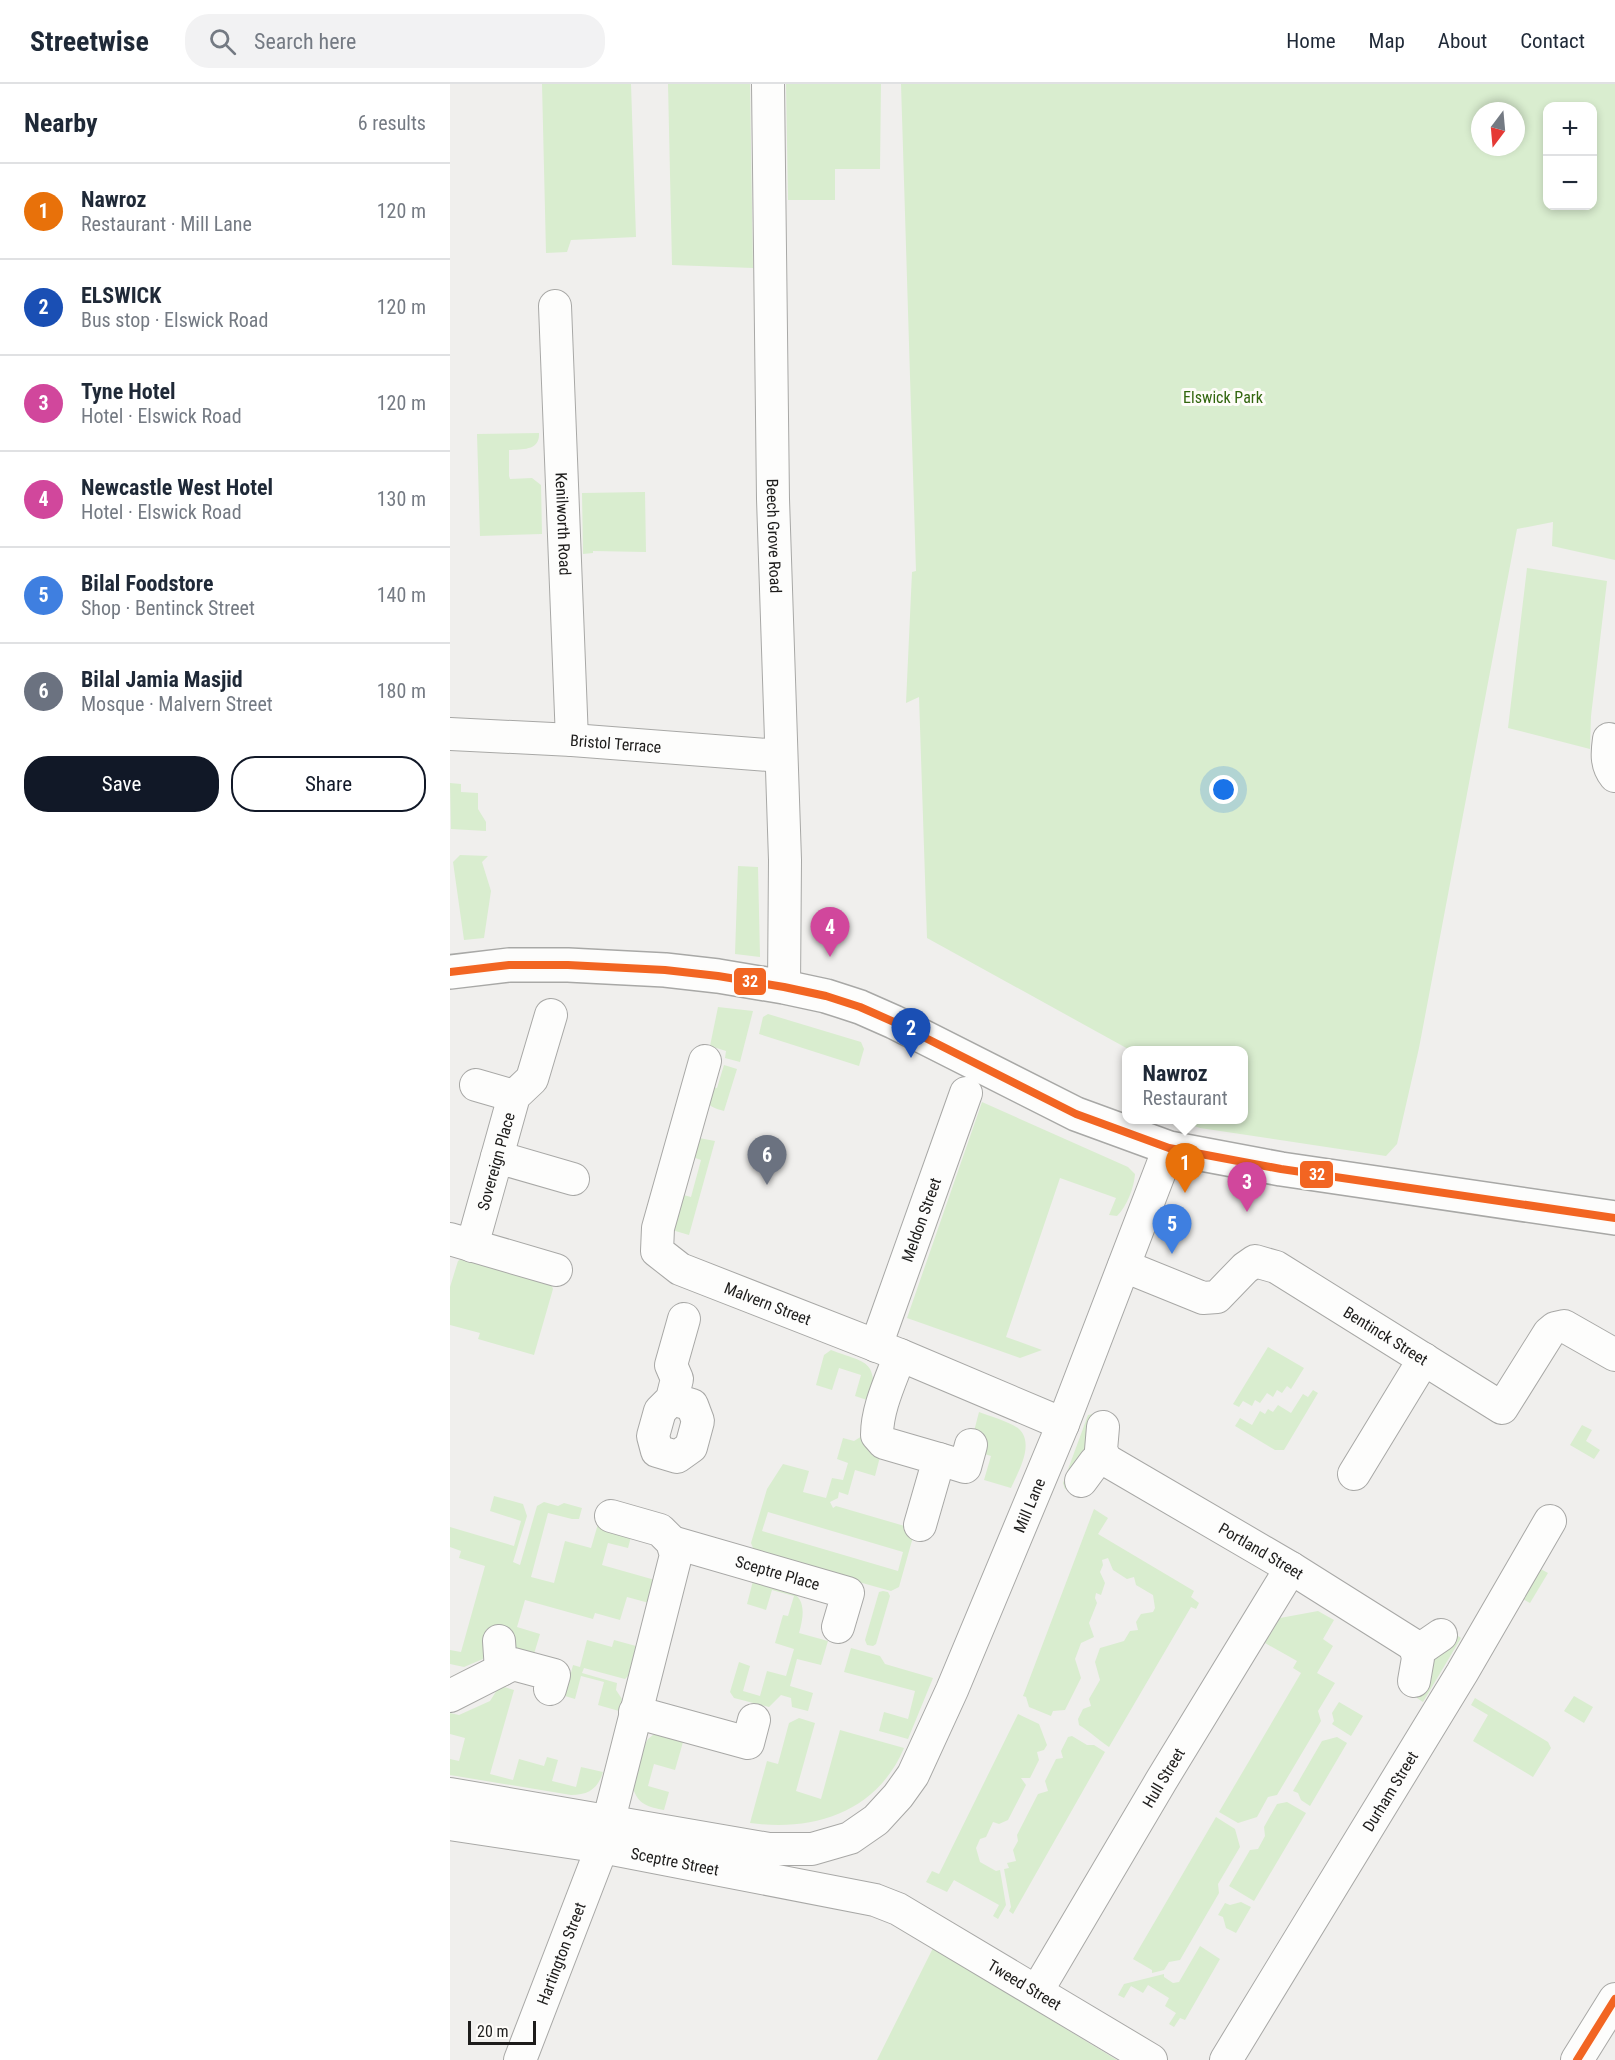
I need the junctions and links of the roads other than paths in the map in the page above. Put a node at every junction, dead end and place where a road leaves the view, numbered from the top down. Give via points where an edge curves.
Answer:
1 (768, 84) edge
2 (555, 306) dead end
3 (450, 734) edge
4 (1609, 739) dead end
5 (572, 740) junction
6 (781, 756) junction
7 (1615, 776) edge
8 (450, 972) edge
9 (784, 987) junction
10 (551, 1015) dead end
11 (705, 1061) dead end
12 (476, 1085) dead end
13 (966, 1094) dead end
14 (514, 1096) junction
15 (1169, 1148) junction
16 (497, 1157) junction
17 (573, 1179) dead end
18 (1615, 1218) edge
19 (456, 1242) edge
20 (1124, 1266) junction
21 (556, 1270) dead end
22 (684, 1319) dead end
23 (888, 1351) junction
24 (1615, 1355) edge
25 (1424, 1359) junction
26 (672, 1399) dead end
27 (1064, 1424) junction
28 (1103, 1427) dead end
29 (971, 1445) dead end
30 (939, 1459) junction
31 (1106, 1460) junction
32 (1354, 1474) dead end
33 (1081, 1481) dead end
34 (611, 1516) dead end
35 (1550, 1521) dead end
36 (920, 1525) dead end
37 (672, 1542) junction
38 (1291, 1568) junction
39 (838, 1627) dead end
40 (1414, 1681) dead end
41 (550, 1689) dead end
42 (450, 1696) edge
43 (635, 1712) junction
44 (754, 1720) dead end
45 (450, 1794) edge
46 (450, 1824) edge
47 (604, 1834) junction
48 (850, 1838) joint
49 (898, 1909) joint
50 (1037, 1991) junction
51 (1615, 1999) edge
52 (520, 2060) edge
53 (1151, 2060) edge
54 (1226, 2060) edge
55 (1577, 2060) edge

1 - 6 street, Beech Grove Road via 773,499
2 - 5 street, Kenilworth Road
3 - 5 street, Bristol Terrace
4 - 7 street via 1606,753
5 - 6 street, Bristol Terrace
6 - 9 street, Beech Grove Road
8 - 9 main road via 509,965 568,965 665,970
9 - 15 main road via 860,1007 1076,1114
10 - 14 street, Sovereign Place via 532,1079
11 - 23 street, Malvern Street via 658,1228 657,1251 680,1269
12 - 14 street
13 - 23 street, Meldon Street
14 - 16 street, Sovereign Place
15 - 18 main road via 1281,1169
15 - 20 street, Mill Lane
16 - 17 street
16 - 19 street, Sovereign Place
19 - 21 street, Sovereign Place
20 - 25 street, Bentinck Street via 1203,1298 1217,1297 1255,1261 1275,1267
20 - 27 street, Mill Lane
22 - 26 street via 671,1365 677,1379
23 - 27 street, Malvern Street
23 - 30 street via 877,1435 884,1443
24 - 25 street, Bentinck Street via 1564,1326 1555,1328 1502,1408
25 - 32 street
27 - 48 street, Mill Lane via 952,1690 912,1774 876,1820
28 - 31 street via 1101,1450
29 - 30 street via 965,1467
30 - 36 street
31 - 33 street via 1095,1462
31 - 38 street, Portland Street
34 - 37 street, Sceptre Place via 660,1530
35 - 54 street, Durham Street
37 - 39 street, Sceptre Place via 848,1593
37 - 43 street via 676,1555
38 - 40 street, Portland Street via 1428,1640 1418,1658
38 - 50 street, Hull Street
41 - 42 street via 554,1675 513,1664 500,1655
43 - 44 street via 748,1743
43 - 47 street
45 - 47 street, Sceptre Street
46 - 47 street, Sceptre Street
47 - 48 street, Sceptre Street via 769,1849 812,1849
47 - 49 street, Sceptre Street via 750,1876 856,1895
47 - 52 street, Hartington Street
49 - 50 street, Tweed Street
50 - 53 street, Tweed Street
51 - 55 street

